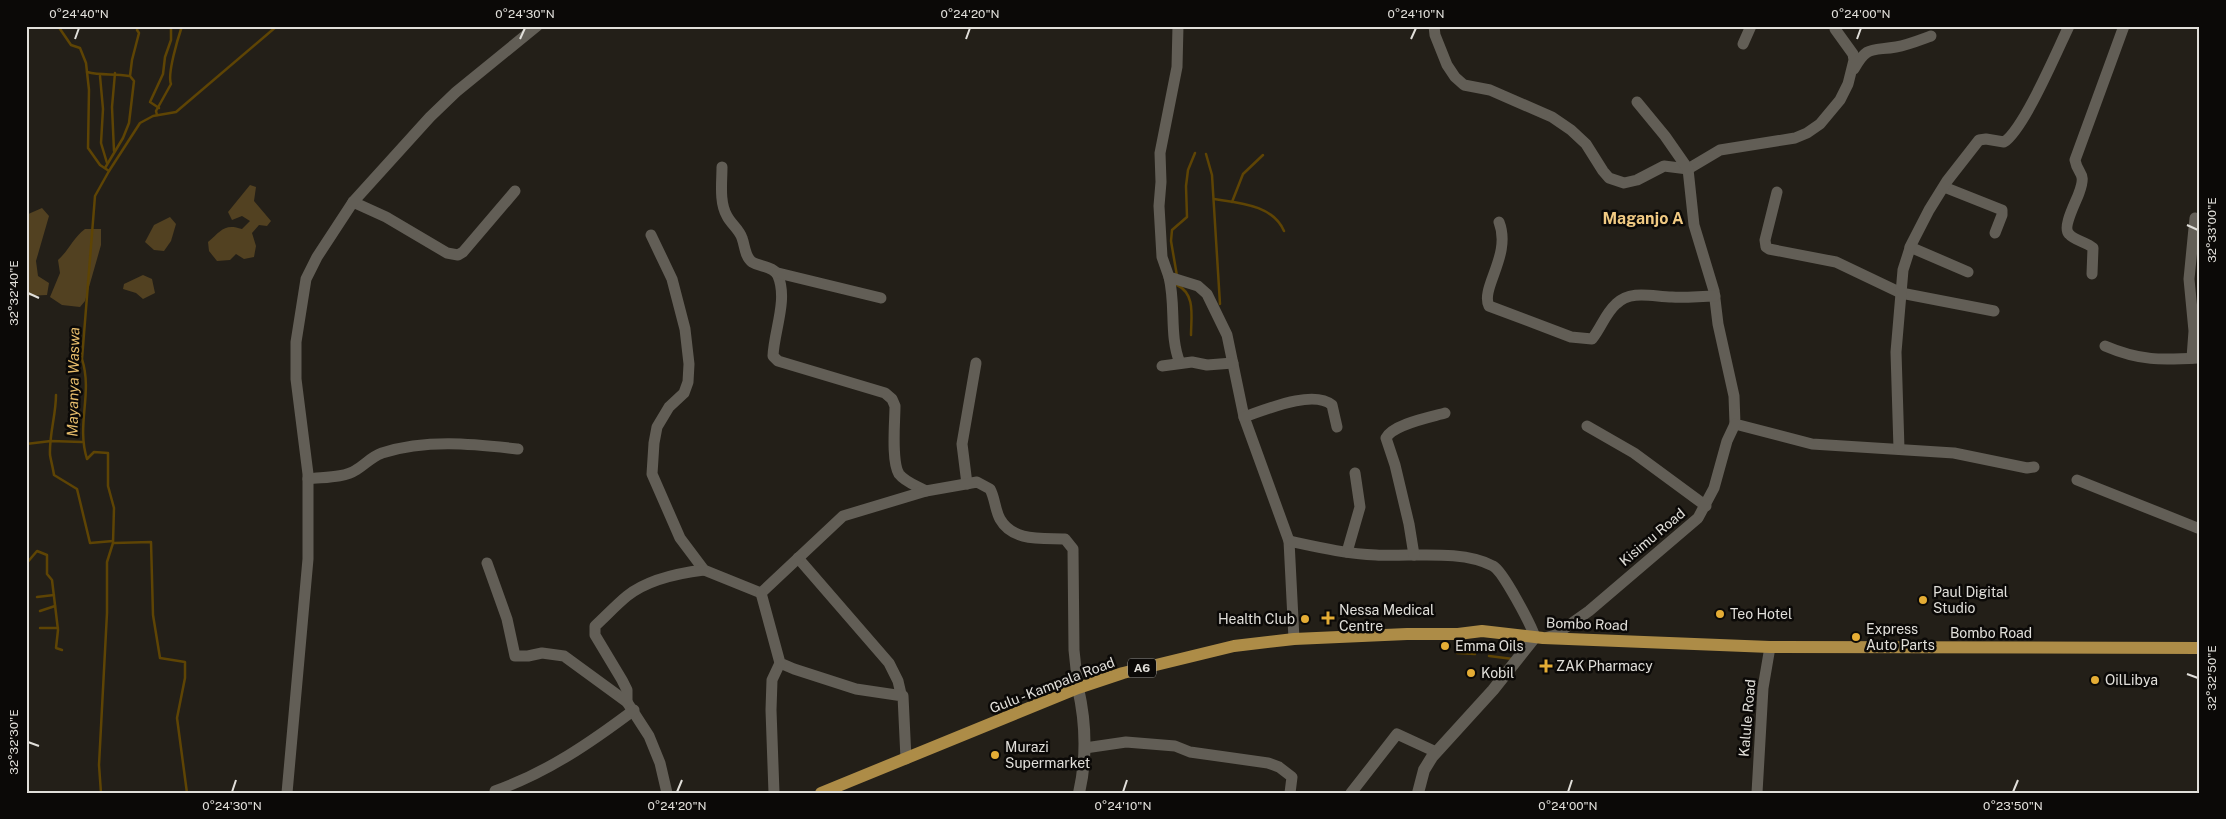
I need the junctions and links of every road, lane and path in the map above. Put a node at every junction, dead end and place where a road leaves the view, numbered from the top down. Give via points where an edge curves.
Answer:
1 (537, 26) edge
2 (1178, 26) edge
3 (1434, 26) edge
4 (1751, 26) edge
5 (2069, 26) edge
6 (2124, 26) edge
7 (1835, 27) edge
8 (1931, 36) dead end
9 (1743, 44) dead end
10 (1852, 73) junction
11 (1637, 102) dead end
12 (722, 167) dead end
13 (1688, 169) junction
14 (1944, 187) junction
15 (515, 191) dead end
16 (1777, 192) dead end
17 (353, 202) junction
18 (2195, 218) dead end
19 (1498, 222) dead end
20 (1995, 233) dead end
21 (651, 236) dead end
22 (1910, 247) junction
23 (1968, 272) dead end
24 (778, 273) junction
25 (2092, 274) dead end
26 (1169, 277) junction
27 (1902, 293) junction
28 (1715, 296) junction
29 (881, 298) dead end
30 (1994, 311) dead end
31 (2105, 346) dead end
32 (2196, 358) edge
33 (976, 363) dead end
34 (1233, 363) junction
35 (1180, 364) junction
36 (1162, 366) dead end
37 (1446, 413) dead end
38 (1244, 417) junction
39 (1735, 424) junction
40 (1587, 426) dead end
41 (1337, 427) dead end
42 (518, 449) dead end
43 (1900, 449) junction
44 (2034, 467) dead end
45 (1355, 473) dead end
46 (308, 479) junction
47 (2076, 480) dead end
48 (967, 484) junction
49 (926, 491) junction
50 (1706, 506) junction
51 (2200, 529) edge
52 (1289, 541) junction
53 (1348, 552) junction
54 (1414, 555) junction
55 (798, 558) junction
56 (487, 563) dead end
57 (704, 570) junction
58 (761, 593) junction
59 (1482, 630) joint
60 (1539, 638) junction
61 (1294, 639) junction
62 (1770, 647) junction
63 (2200, 648) edge
64 (780, 663) junction
65 (1078, 688) junction
66 (901, 694) junction
67 (630, 706) junction
68 (1085, 748) junction
69 (1436, 752) junction
70 (906, 759) junction
71 (495, 790) dead end
72 (287, 793) edge
73 (667, 793) edge
74 (774, 793) edge
75 (821, 793) edge
76 (1079, 793) edge
77 (1290, 793) edge
78 (1351, 793) edge
79 (1418, 793) edge
80 (1757, 793) edge

1 - 17 street via 456,92
2 - 26 street via 1177,67 1160,153 1162,257
3 - 13 street via 1444,58 1464,85 1490,90 1552,117 1586,144 1609,178 1624,183 1664,166
4 - 9 street
5 - 14 street via 2014,134 2004,142 1979,140
6 - 25 street via 2074,160 2082,182 2067,231 2093,248
7 - 10 street via 1853,54
8 - 10 street via 1898,47 1875,48 1860,59
10 - 13 street via 1830,114 1807,133 1795,138 1720,150
11 - 13 street
12 - 24 street via 722,204 742,236 747,258
13 - 28 street via 1694,225
14 - 20 street via 2002,210
14 - 22 street
15 - 17 street via 458,255 447,253 386,217
16 - 27 street via 1766,247 1836,262
17 - 46 street via 306,279 301,307 296,342 296,379
18 - 32 street via 2189,279
19 - 28 street via 1502,230 1502,246 1487,303 1571,337 1592,339 1611,309 1627,297
21 - 57 street via 672,279 685,329 689,364 684,393 669,406 657,427 652,474 680,538
22 - 23 street
22 - 27 street via 1902,270
24 - 29 street
24 - 49 street via 782,297 773,356 778,361 885,394 892,399 899,474
26 - 34 street via 1198,286 1207,294 1227,335
26 - 35 street via 1173,340
27 - 30 street
27 - 43 street via 1896,369
28 - 39 street via 1734,396
31 - 32 street via 2138,358
33 - 48 street via 962,444
34 - 35 street
34 - 38 street
35 - 36 street
37 - 54 street via 1397,428 1386,438
38 - 41 street via 1285,404 1320,399 1332,405
38 - 52 street
39 - 43 street via 1812,444
39 - 50 street, Kisimu Road
40 - 50 street via 1634,453
42 - 46 street via 473,444 425,444 373,456 346,474
43 - 44 street via 1954,453
45 - 53 street via 1360,507
46 - 72 street via 308,559
47 - 51 street
48 - 49 street
48 - 65 street via 977,482 990,489 999,517 1015,533 1065,539 1073,549 1074,650
49 - 55 street via 843,516
50 - 60 street, Kisimu Road via 1690,527 1589,611 1555,635
52 - 53 street
52 - 61 street
53 - 54 street via 1377,556
54 - 60 street via 1434,554 1494,566 1507,582
55 - 58 street
55 - 66 street via 889,662
56 - 67 street via 515,656 542,653 564,656
57 - 58 street
57 - 67 street via 651,583 628,595 595,626 595,635 626,690
58 - 64 street
59 - 60 main road, Bombo Road
59 - 61 main road, Gulu - Kampala Road / A6 via 1458,634
60 - 62 main road, Bombo Road
60 - 69 street
61 - 65 main road, Gulu - Kampala Road / A6 via 1234,646 1181,658
62 - 63 main road, Bombo Road
62 - 80 street, Kalule Road via 1763,688
64 - 66 street via 856,689
64 - 74 street via 772,680
65 - 68 street via 1084,714
65 - 70 main road, Gulu - Kampala Road / A6
66 - 70 street via 905,699
67 - 71 street via 597,739 550,768
67 - 73 street via 649,736
68 - 76 street
68 - 77 street via 1126,742 1175,746 1190,752 1254,760 1279,767 1292,778
69 - 78 street via 1397,734
69 - 79 street via 1424,770
70 - 75 main road, Gulu - Kampala Road / A6

